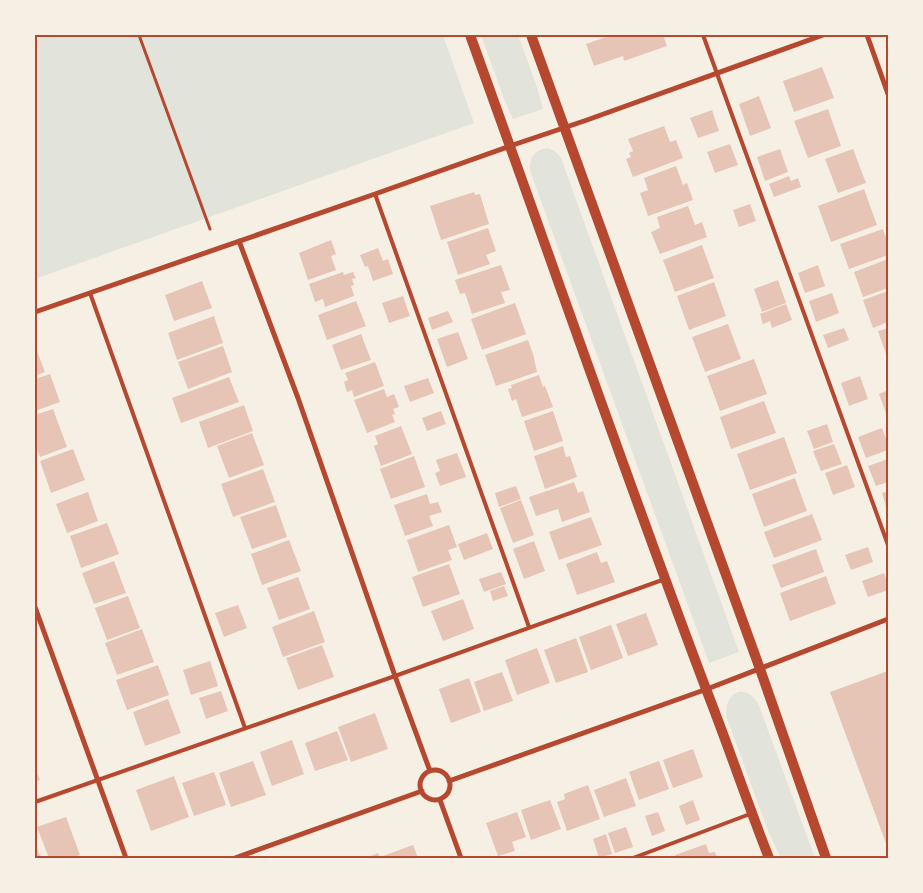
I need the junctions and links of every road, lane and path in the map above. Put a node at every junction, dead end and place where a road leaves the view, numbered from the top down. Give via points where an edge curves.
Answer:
1 (139, 35) edge
2 (470, 35) edge
3 (531, 35) edge
4 (703, 35) edge
5 (823, 35) edge
6 (866, 35) edge
7 (717, 74) junction
8 (888, 94) edge
9 (564, 127) junction
10 (510, 146) junction
11 (375, 194) junction
12 (210, 229) dead end
13 (239, 241) junction
14 (90, 293) junction
15 (35, 312) edge
16 (888, 545) edge
17 (665, 579) junction
18 (35, 607) edge
19 (888, 619) edge
20 (529, 627) junction
21 (760, 669) junction
22 (395, 676) junction
23 (706, 689) junction
24 (245, 728) junction
25 (430, 771) junction
26 (97, 780) junction
27 (449, 781) junction
28 (422, 792) junction
29 (440, 800) junction
30 (35, 802) edge
31 (752, 814) junction
32 (126, 858) edge
33 (235, 858) edge
34 (461, 858) edge
35 (633, 858) edge
36 (769, 858) edge
37 (826, 858) edge

1 - 12 path
2 - 10 main road
3 - 9 main road
4 - 7 lane
5 - 7 street
6 - 8 street
7 - 9 street
7 - 16 lane
9 - 10 street
9 - 21 main road
10 - 11 street
10 - 17 main road
11 - 13 street
11 - 20 lane
13 - 14 street
13 - 22 street via 298,398
14 - 15 street
14 - 24 lane
17 - 20 lane
17 - 23 main road
18 - 26 street
19 - 21 street
20 - 22 lane
21 - 23 street
21 - 37 main road
22 - 24 lane
22 - 25 street
23 - 27 street
23 - 31 main road
24 - 26 lane
25 - 27 street via 444,773
25 - 28 street via 420,782
26 - 30 lane
26 - 32 street
27 - 29 street via 450,790
28 - 29 street via 431,800
28 - 33 street
29 - 34 street
31 - 35 lane
31 - 36 main road

